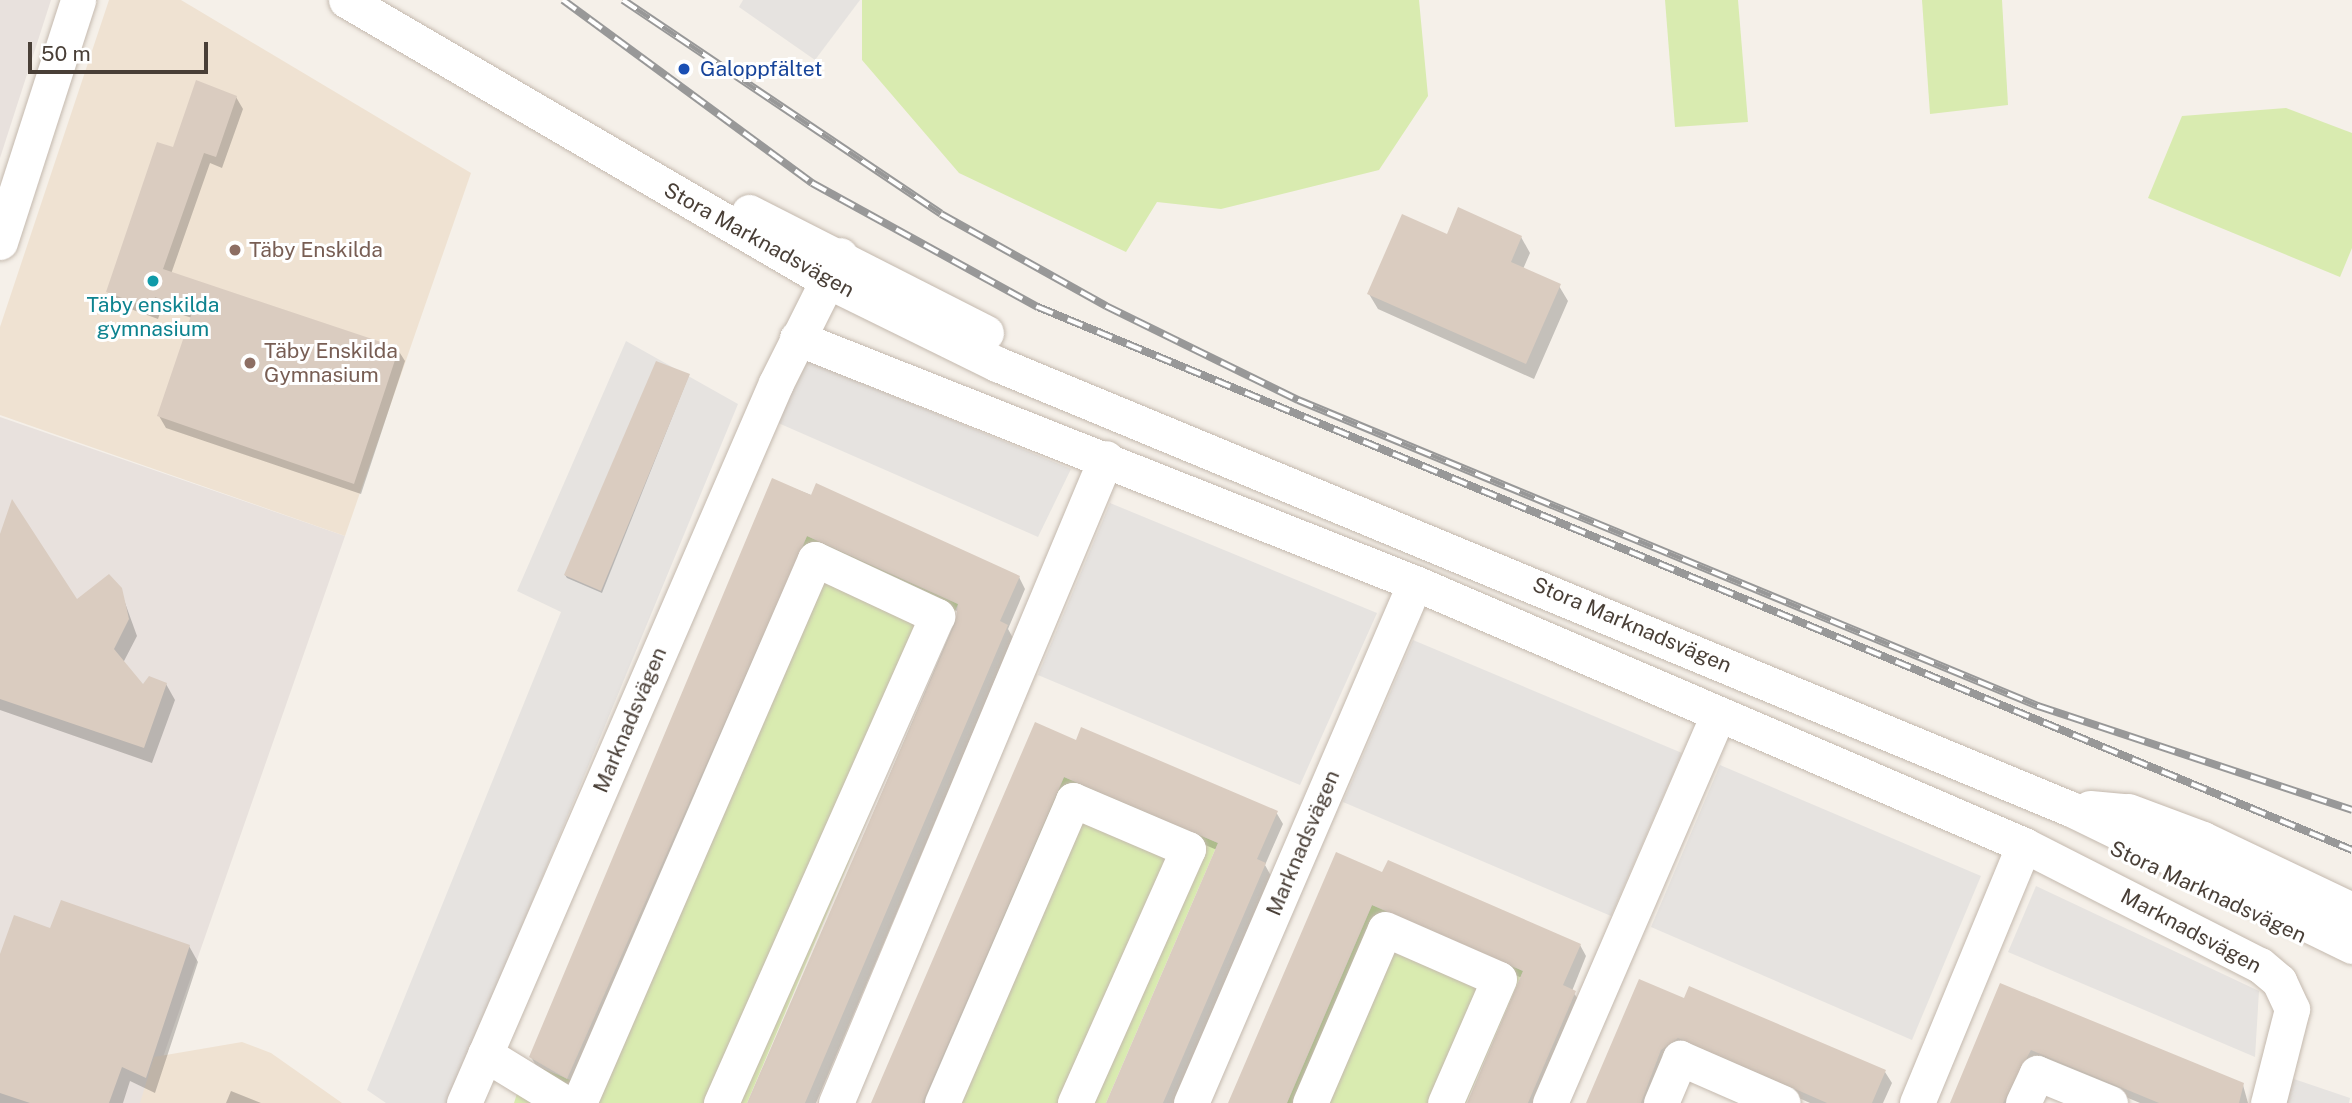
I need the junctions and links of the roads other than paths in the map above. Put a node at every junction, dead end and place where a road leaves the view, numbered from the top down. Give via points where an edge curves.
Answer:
1 (78, 0) edge
2 (346, 0) edge
3 (395, 0) edge
4 (14, 149) edge
5 (0, 243) edge
6 (833, 268) junction
7 (797, 338) junction
8 (1106, 458) junction
9 (1415, 583) junction
10 (1718, 714) junction
11 (2073, 810) junction
12 (2024, 845) junction
13 (2352, 910) edge
14 (2352, 946) edge
15 (2352, 961) edge
16 (485, 1054) junction
17 (464, 1103) edge
18 (565, 1103) edge
19 (579, 1103) edge
20 (721, 1103) edge
21 (836, 1103) edge
22 (942, 1103) edge
23 (1075, 1103) edge
24 (1191, 1103) edge
25 (1310, 1103) edge
26 (1446, 1103) edge
27 (1550, 1103) edge
28 (1661, 1103) edge
29 (1783, 1103) edge
30 (1917, 1103) edge
31 (2023, 1103) edge
32 (2110, 1103) edge
33 (2268, 1103) edge

1 - 4 street
2 - 6 street, Stora Marknadsvägen
3 - 6 street, Stora Marknadsvägen via 487,66 715,195
4 - 5 street
6 - 7 street, Marknadsvägen
6 - 11 street, Stora Marknadsvägen via 997,364 1191,440
7 - 8 street, Marknadsvägen
7 - 16 street, Marknadsvägen
8 - 9 street, Marknadsvägen
8 - 21 street
9 - 10 street, Marknadsvägen
9 - 24 street, Marknadsvägen
10 - 12 street, Marknadsvägen
10 - 27 street
11 - 13 street, Stora Marknadsvägen via 2128,811
11 - 14 street, Stora Marknadsvägen
11 - 15 street, Stora Marknadsvägen via 2102,842
12 - 30 street
12 - 33 street, Marknadsvägen via 2260,965 2279,981 2290,999 2291,1028
16 - 17 street, Marknadsvägen
16 - 18 street
19 - 20 street via 815,559 937,616
22 - 23 street via 1073,800 1188,849
25 - 26 street via 1385,929 1499,979
28 - 29 street via 1680,1058
31 - 32 street via 2037,1073

